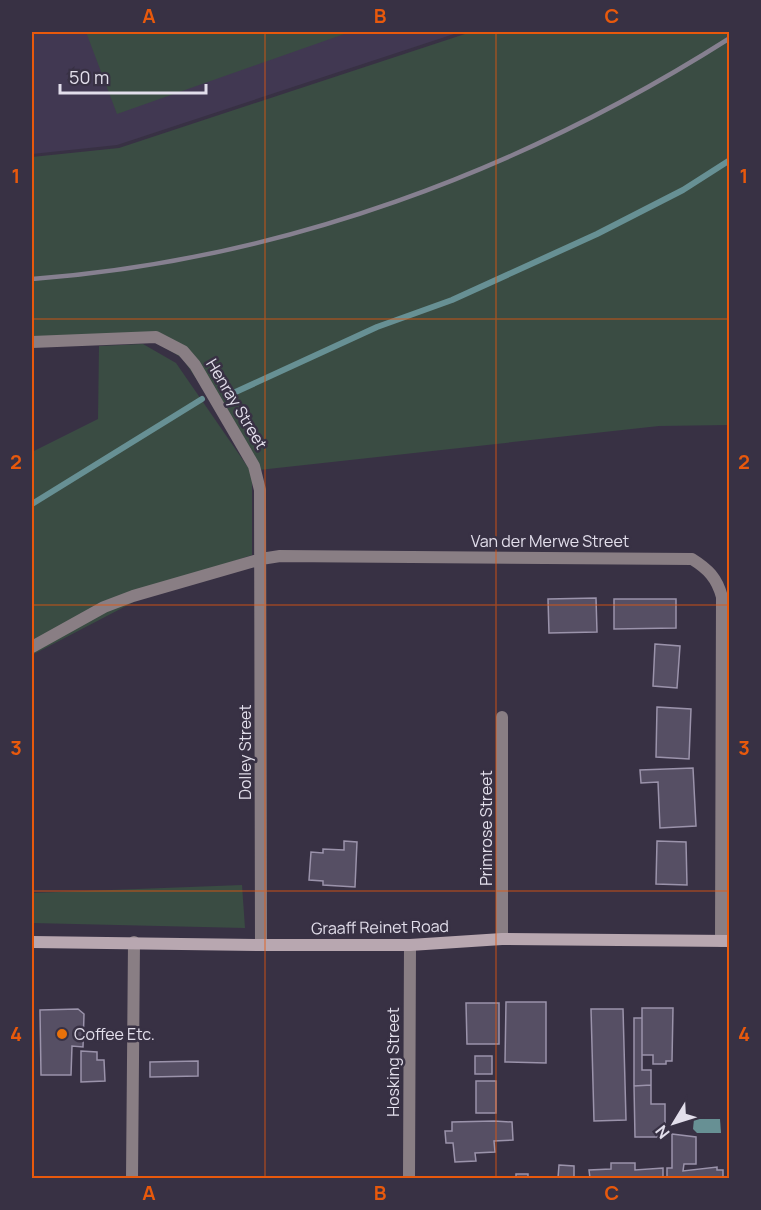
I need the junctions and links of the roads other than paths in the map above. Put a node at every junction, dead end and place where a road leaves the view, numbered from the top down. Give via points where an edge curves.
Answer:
1 (32, 342) edge
2 (261, 559) junction
3 (32, 647) edge
4 (502, 717) dead end
5 (502, 939) junction
6 (725, 941) edge
7 (32, 942) edge
8 (134, 942) junction
9 (261, 945) junction
10 (410, 945) junction
11 (132, 1179) edge
12 (409, 1179) edge

1 - 2 street, Henray Street via 156,338 183,351 209,385 254,466 260,490
2 - 3 street, Van der Merwe Street via 104,607
2 - 6 street, Van der Merwe Street via 674,558 692,559 708,569 723,597
2 - 9 street, Dolley Street
4 - 5 street, Primrose Street
5 - 6 main road, Graaff Reinet Road
5 - 10 main road, Graaff Reinet Road
7 - 8 main road, Graaff Reinet Road
8 - 9 main road, Graaff Reinet Road
8 - 11 street
9 - 10 main road, Graaff Reinet Road
10 - 12 street, Hosking Street

